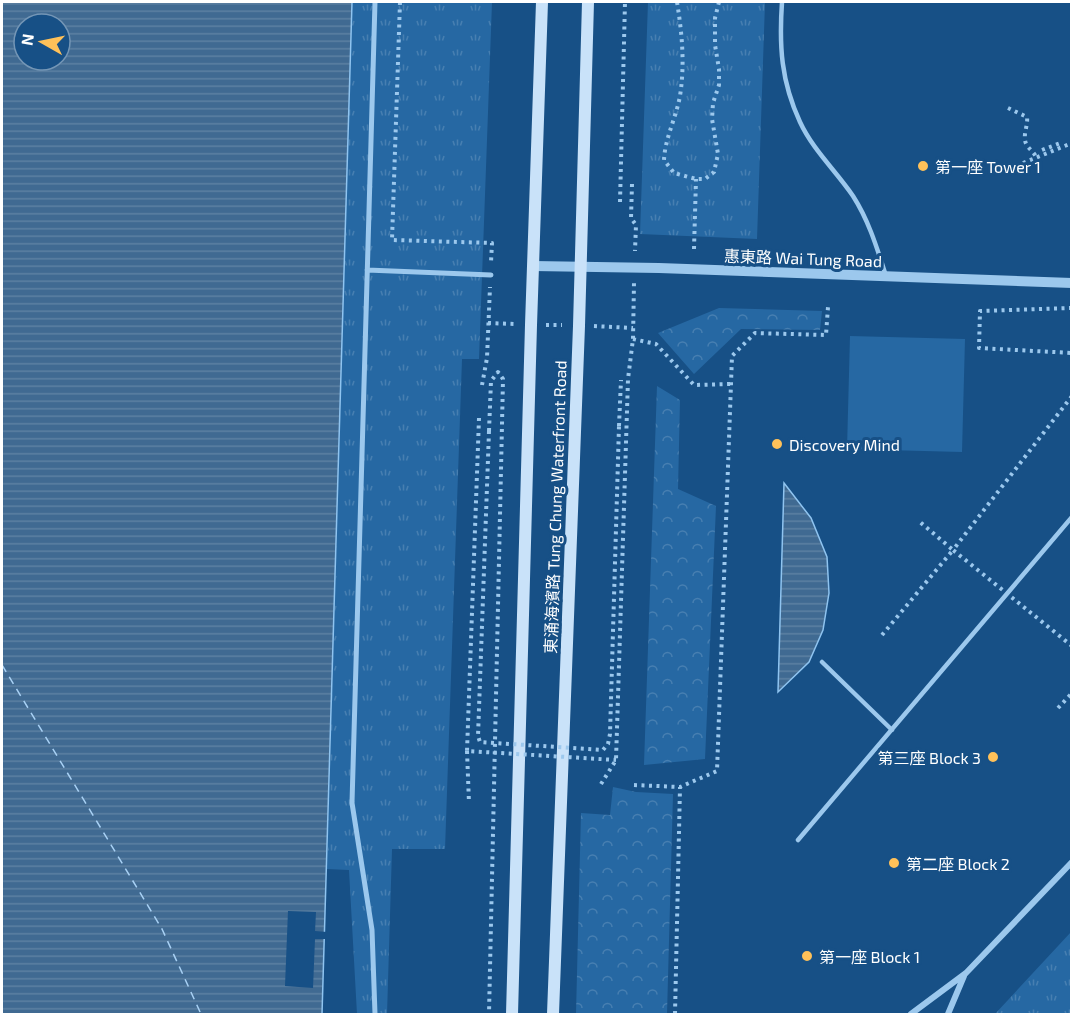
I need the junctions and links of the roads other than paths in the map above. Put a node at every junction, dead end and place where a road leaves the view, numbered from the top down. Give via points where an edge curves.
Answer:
1 (375, 2) edge
2 (542, 2) edge
3 (588, 2) edge
4 (782, 2) edge
5 (533, 266) junction
6 (580, 267) junction
7 (367, 270) junction
8 (490, 275) road end
9 (886, 276) junction
10 (1071, 284) edge
11 (1071, 517) edge
12 (822, 662) dead end
13 (892, 730) junction
14 (798, 840) dead end
15 (1071, 862) edge
16 (966, 973) junction
17 (375, 1014) edge
18 (512, 1014) edge
19 (553, 1014) edge
20 (911, 1014) edge
21 (948, 1014) edge

1 - 7 street
2 - 5 main road, 東涌海濱路 Tung Chung Waterfront Road
3 - 6 main road, 東涌海濱路 Tung Chung Waterfront Road
4 - 9 lane via 780,55 790,98 813,145 865,217
5 - 6 street, 惠東路 Wai Tung Road
5 - 18 main road, 東涌海濱路 Tung Chung Waterfront Road
6 - 9 street, 惠東路 Wai Tung Road
6 - 19 main road, 東涌海濱路 Tung Chung Waterfront Road
7 - 8 street
7 - 17 street via 352,802 372,930
9 - 10 street, 惠東路 Wai Tung Road
11 - 13 lane
12 - 13 lane
13 - 14 lane
15 - 16 street
16 - 20 street
16 - 21 street

